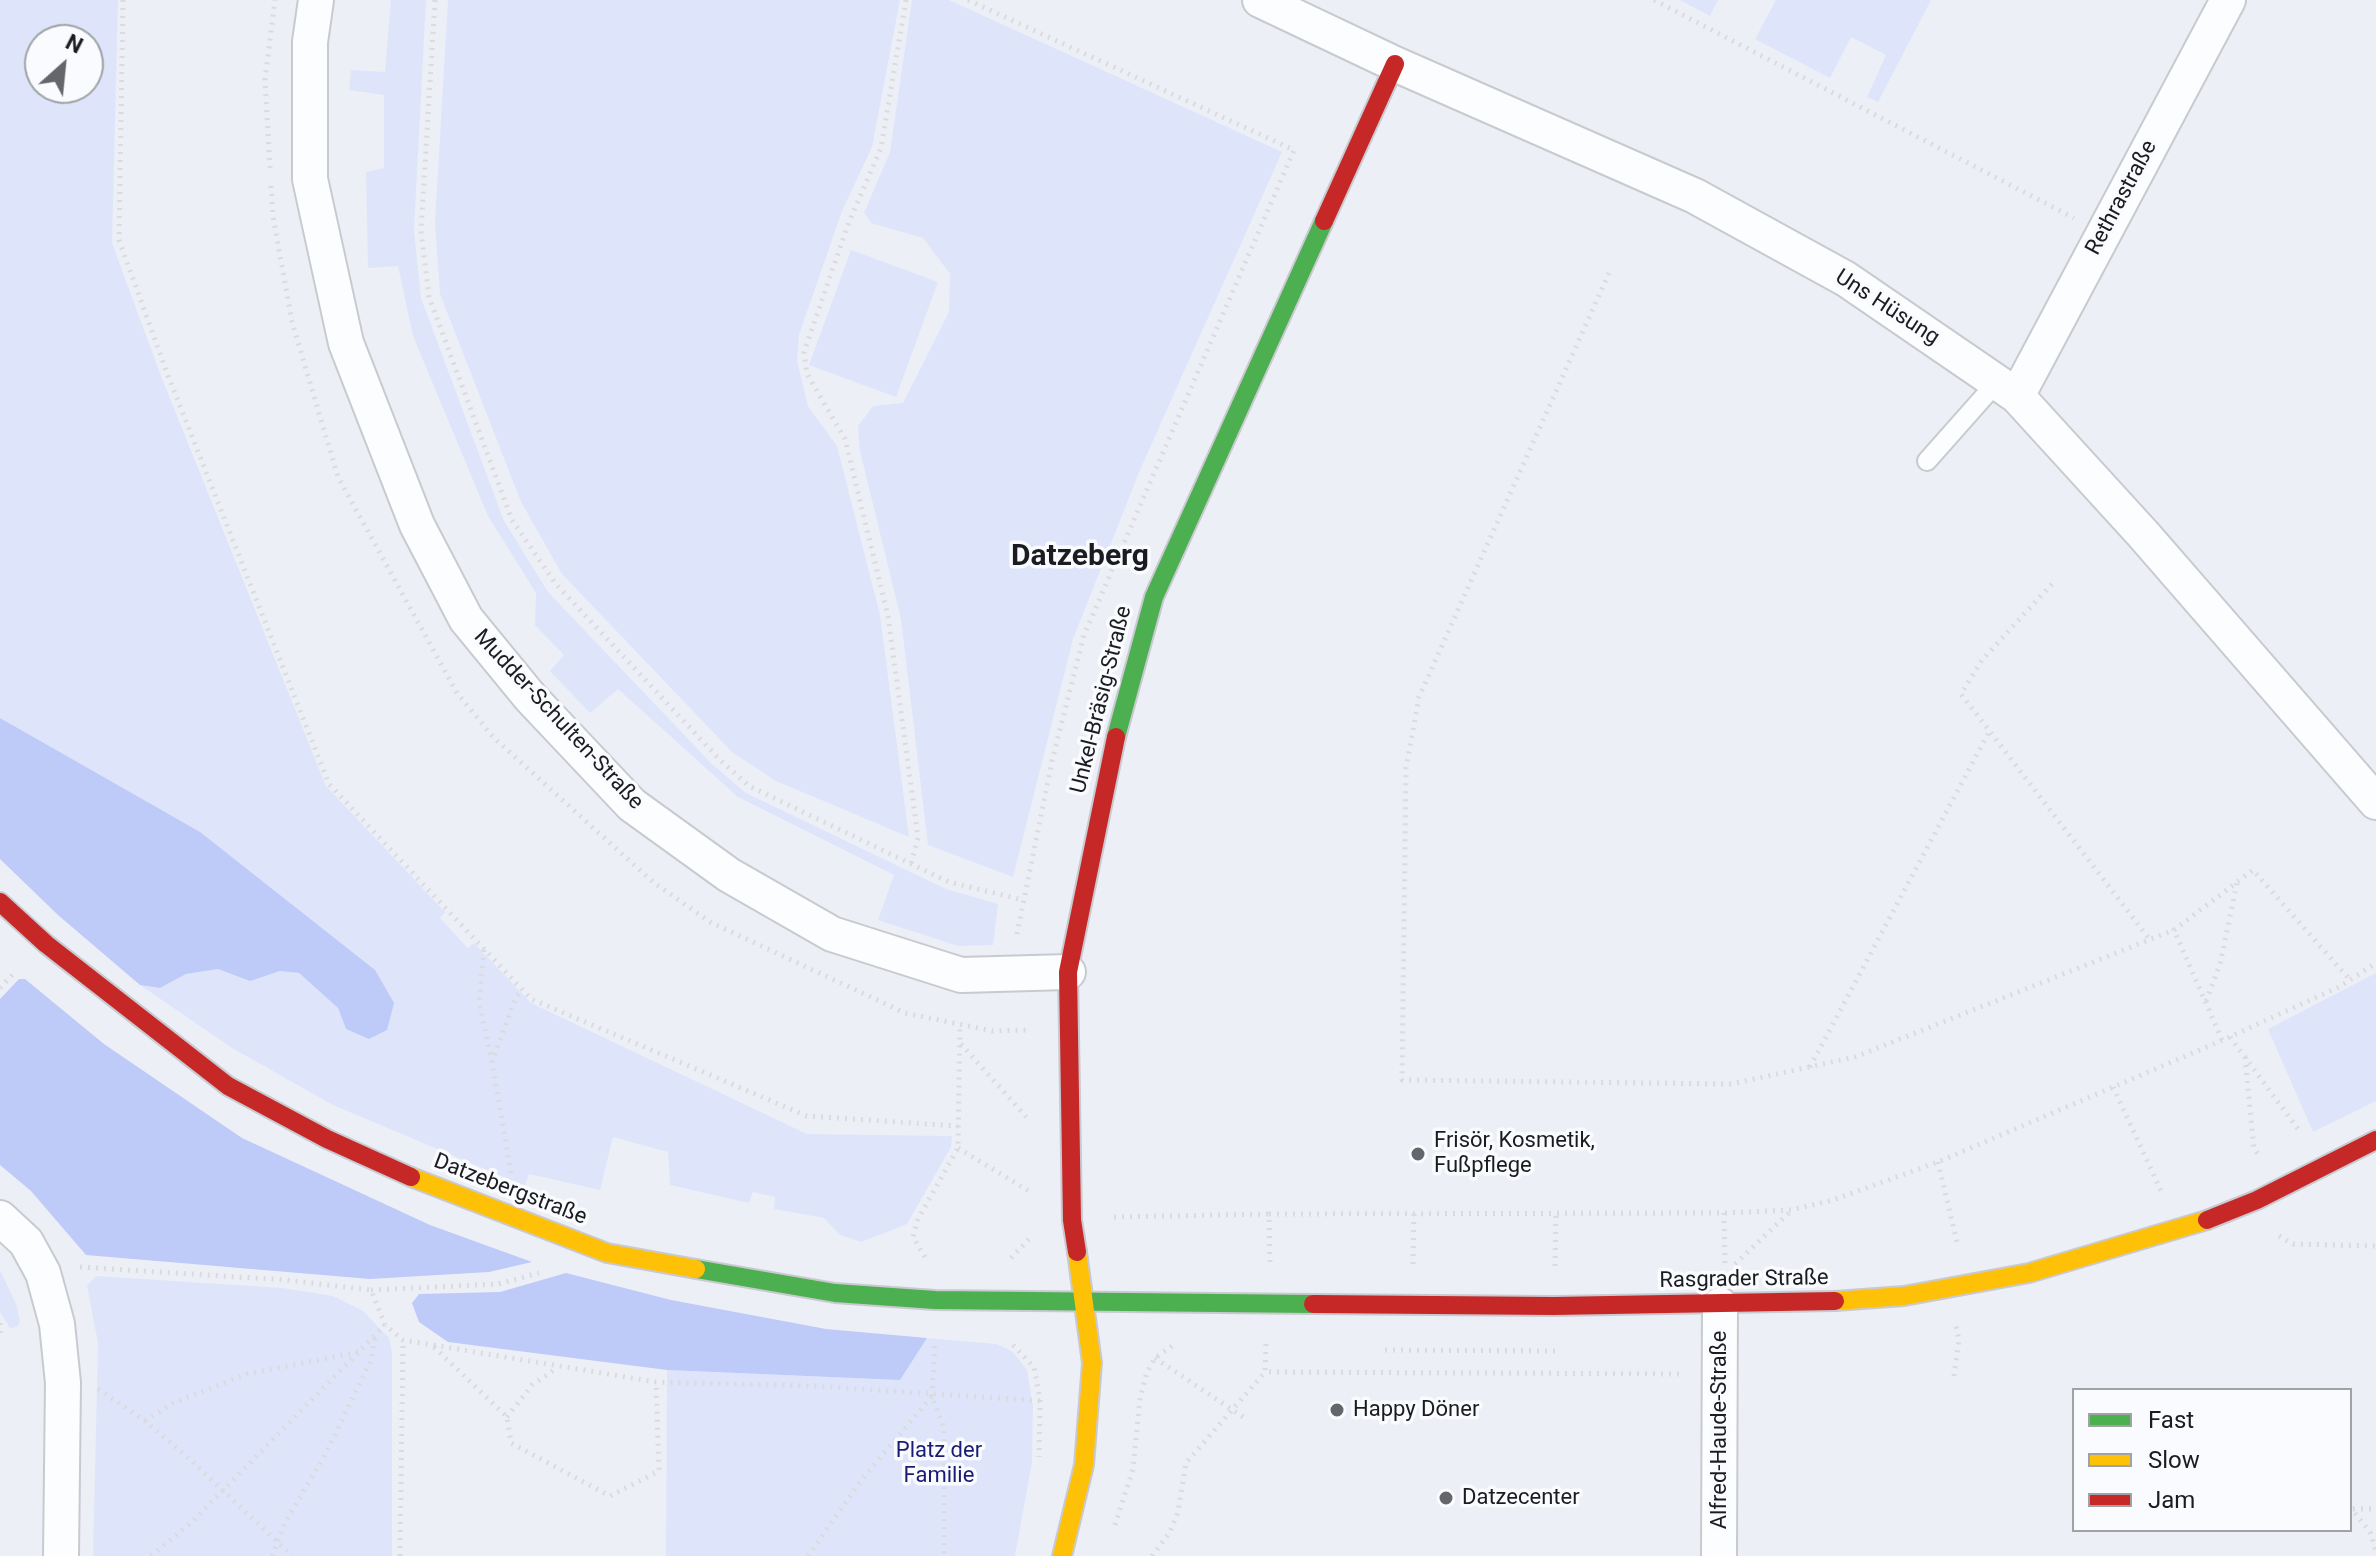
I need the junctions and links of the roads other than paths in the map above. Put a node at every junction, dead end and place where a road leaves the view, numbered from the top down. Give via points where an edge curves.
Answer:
1 (316, 0) edge
2 (1260, 0) edge
3 (2228, 0) edge
4 (1395, 64) junction
5 (2007, 389) junction
6 (1927, 461) dead end
7 (2376, 802) edge
8 (0, 902) edge
9 (1068, 972) junction
10 (2376, 1140) edge
11 (0, 1218) edge
12 (1085, 1300) junction
13 (1720, 1305) junction
14 (61, 1556) edge
15 (1062, 1556) edge
16 (1719, 1556) edge

1 - 9 street, Mudder-Schulten-Straße via 310,42 310,179 346,343 417,525 466,619 530,697 632,805 729,875 832,934 961,975
2 - 4 street, Uns Hüsung
3 - 5 street, Rethrastraße via 2103,233
4 - 5 street, Uns Hüsung via 1695,196 1846,279
4 - 9 street, Unkel-Bräsig-Straße via 1154,597 1101,799
5 - 6 lane
5 - 7 street, Uns Hüsung via 2143,534
8 - 12 street, Datzebergstraße via 228,1086 430,1186 607,1253 835,1293 935,1300
9 - 12 street, Unkel-Bräsig-Straße via 1072,1220
10 - 13 street, Rasgrader Straße via 2257,1200 2179,1231 2083,1259 1953,1290 1847,1302
11 - 14 street via 26,1242 43,1273 57,1324 63,1383
12 - 13 street, Rasgrader Straße
12 - 15 street, Unkel-Bräsig-Straße via 1092,1363 1084,1465
13 - 16 street, Alfred-Haude-Straße

